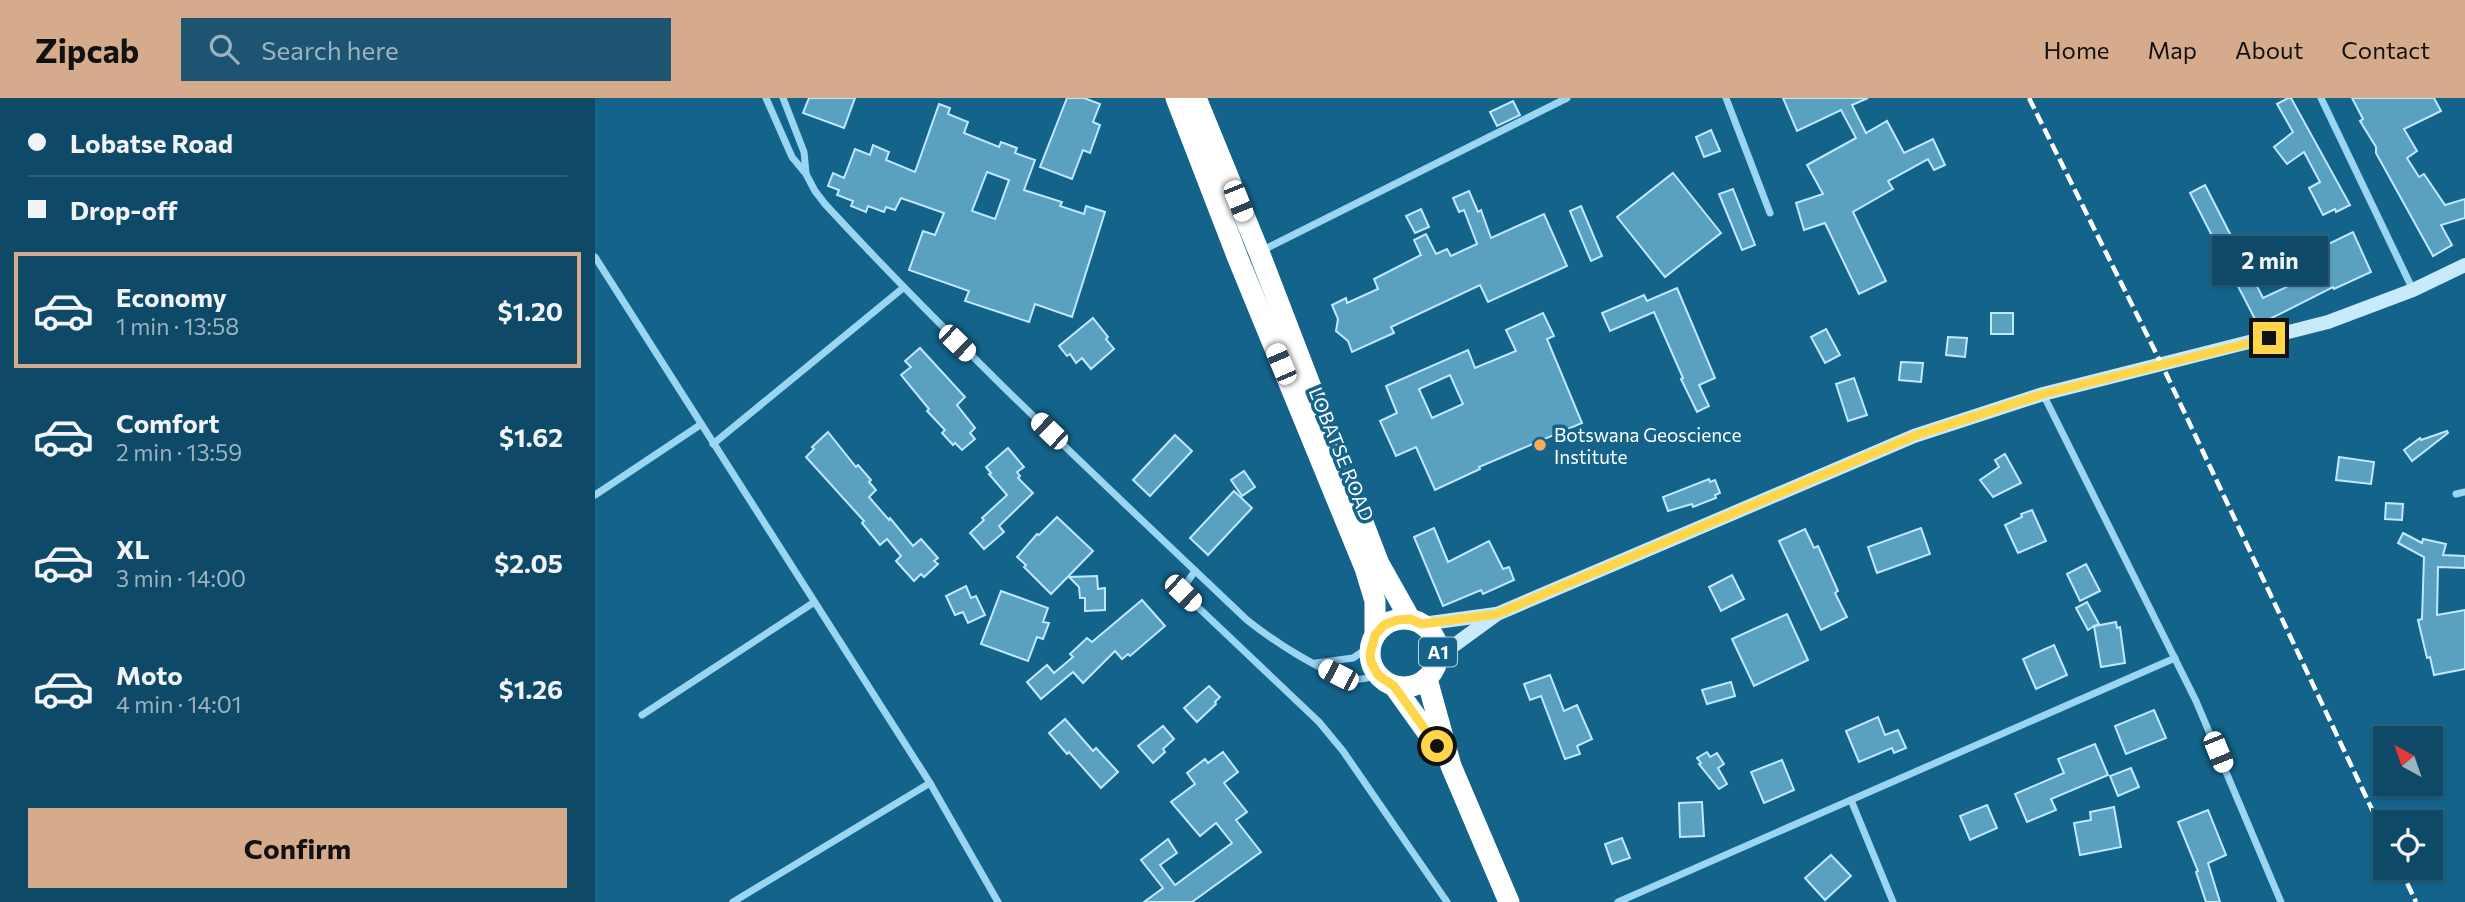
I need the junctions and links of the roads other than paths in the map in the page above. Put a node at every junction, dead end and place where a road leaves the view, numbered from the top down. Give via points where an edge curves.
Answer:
1 (766, 98) edge
2 (783, 98) edge
3 (1176, 98) edge
4 (1196, 98) edge
5 (1567, 98) edge
6 (1726, 98) edge
7 (2321, 98) edge
8 (806, 174) junction
9 (1770, 213) dead end
10 (1259, 252) junction
11 (595, 257) edge
12 (1239, 261) junction
13 (2465, 265) edge
14 (903, 288) junction
15 (2413, 290) junction
16 (2043, 394) junction
17 (700, 425) junction
18 (713, 444) junction
19 (2465, 492) edge
20 (2456, 494) dead end
21 (595, 495) edge
22 (1195, 571) junction
23 (813, 603) junction
24 (1497, 614) junction
25 (1416, 622) junction
26 (1373, 641) junction
27 (1438, 657) junction
28 (2175, 658) junction
29 (1315, 663) junction
30 (1427, 679) junction
31 (1386, 680) junction
32 (642, 715) dead end
33 (1451, 766) junction
34 (930, 783) junction
35 (1851, 800) junction
36 (733, 902) edge
37 (998, 902) edge
38 (1447, 902) edge
39 (1509, 902) edge
40 (1618, 902) edge
41 (1892, 902) edge
42 (2281, 902) edge

1 - 8 street via 792,157
2 - 8 street via 804,152
3 - 12 highway, LOBATSE ROAD / A1
4 - 10 highway, LOBATSE ROAD / A1
5 - 10 street
6 - 9 street
7 - 15 street
8 - 14 street via 825,204
10 - 12 street
10 - 25 highway, LOBATSE ROAD / A1 via 1379,564
11 - 17 street
12 - 26 highway, LOBATSE ROAD / A1 via 1365,568 1375,601
13 - 15 main road
14 - 18 street
14 - 22 street
15 - 16 main road via 2295,332
16 - 24 main road via 1914,436
16 - 28 street
17 - 18 street
17 - 21 street
18 - 23 street
19 - 20 street
22 - 29 street via 1264,634
22 - 38 street via 1183,593 1319,722
23 - 32 street
23 - 34 street
24 - 25 main road
24 - 27 main road
25 - 26 highway, A1 via 1397,620 1384,625
25 - 27 highway, LOBATSE ROAD / A1 via 1431,632
26 - 29 street via 1353,658
26 - 31 highway, LOBATSE ROAD / A1 via 1371,662
27 - 30 highway, A1
28 - 35 street
28 - 42 street
29 - 31 street via 1349,678
30 - 31 highway, A1 via 1405,687
30 - 33 highway, LOBATSE ROAD / A1
31 - 33 highway, LOBATSE ROAD / A1
33 - 39 highway, LOBATSE ROAD / A1
34 - 36 street
34 - 37 street
35 - 40 street
35 - 41 street

